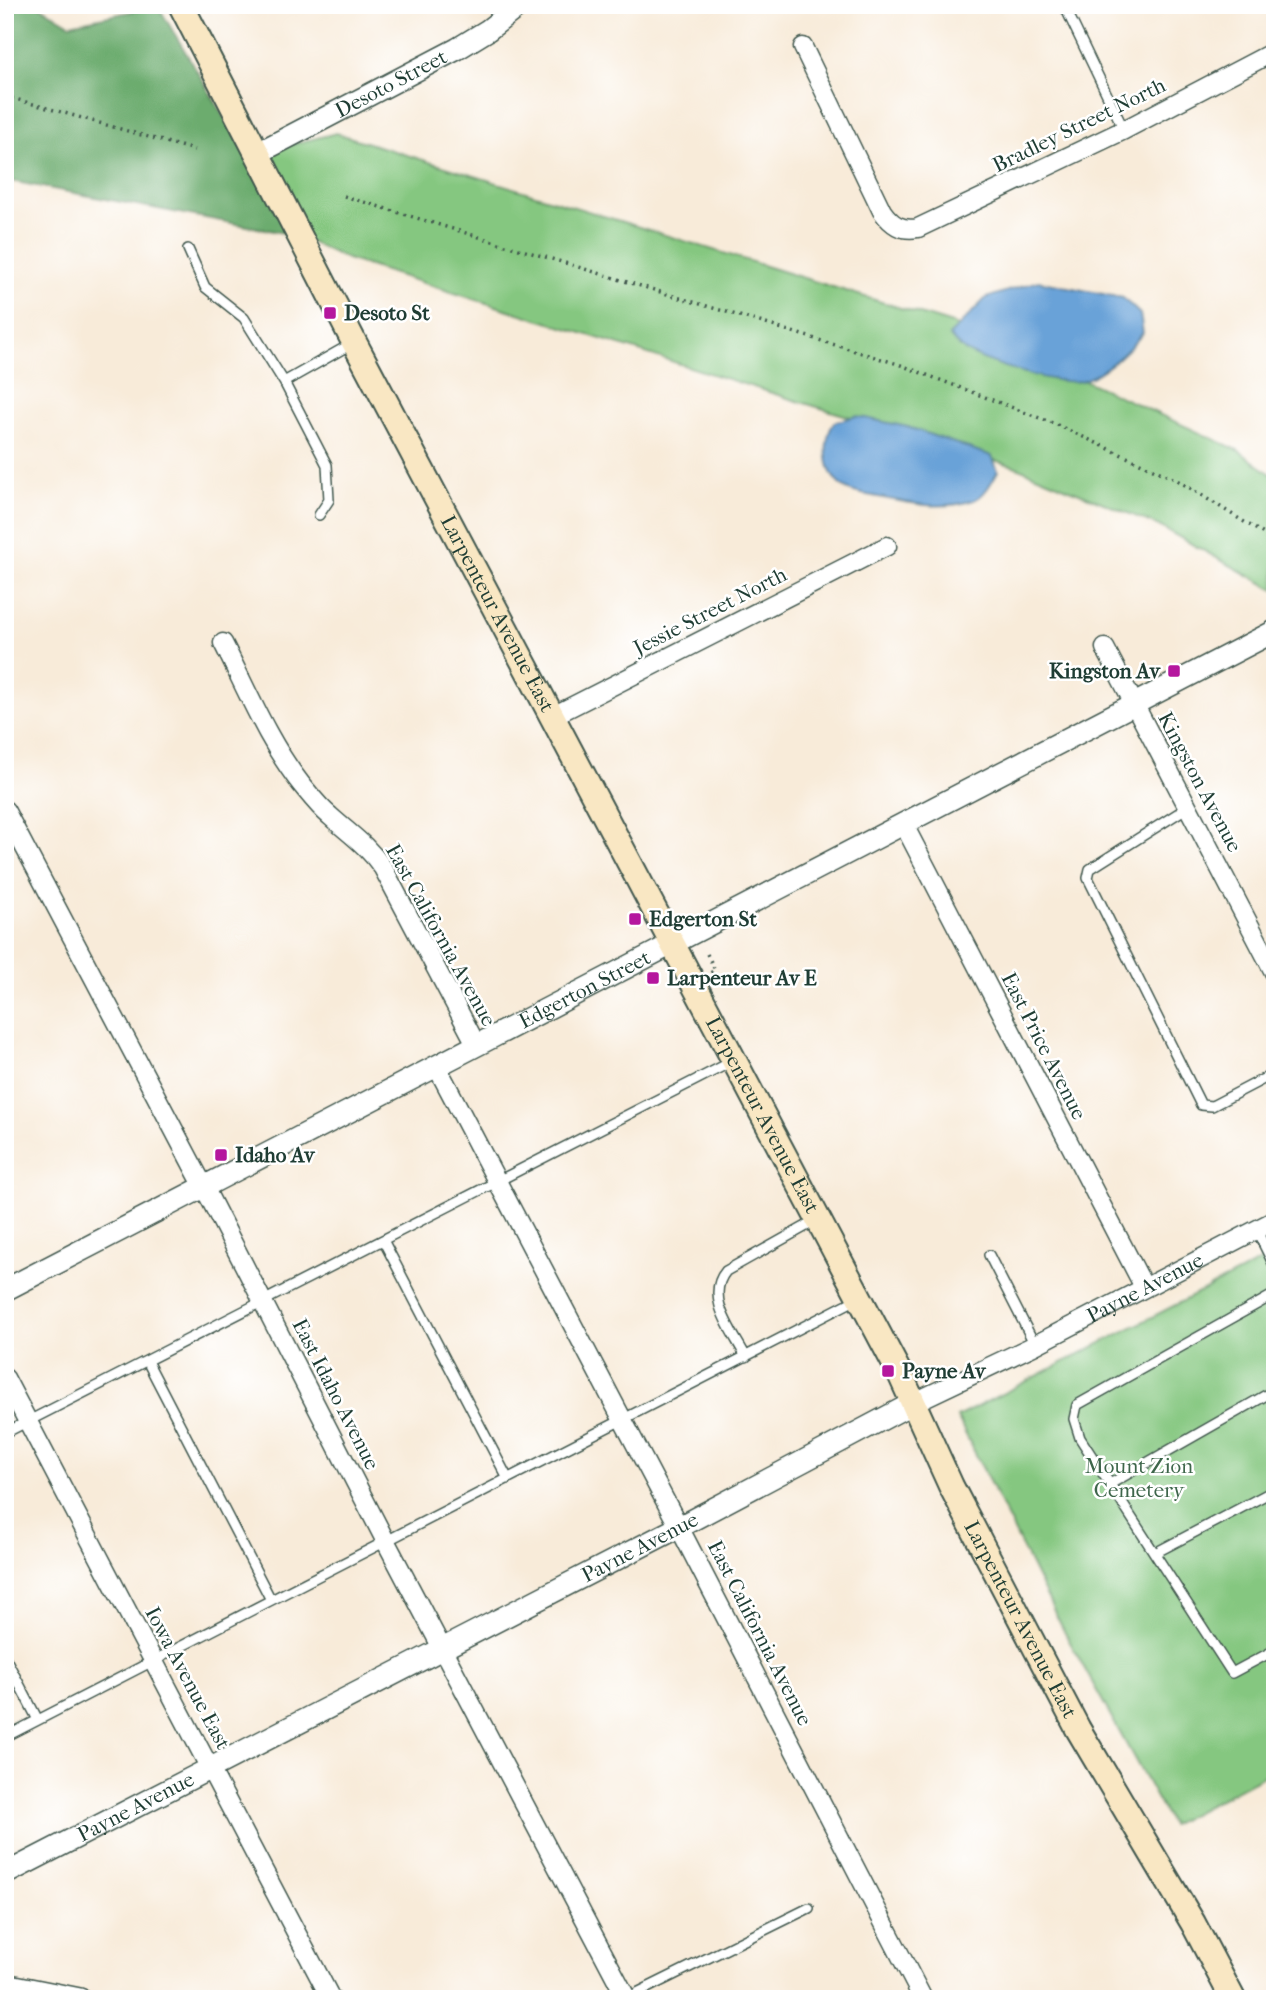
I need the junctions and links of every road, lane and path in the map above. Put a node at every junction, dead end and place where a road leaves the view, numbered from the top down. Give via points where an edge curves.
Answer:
1 (181, 5) edge
2 (520, 5) edge
3 (1064, 5) edge
4 (803, 47) dead end
5 (1275, 51) edge
6 (5, 96) edge
7 (1124, 130) junction
8 (194, 150) dead end
9 (258, 153) junction
10 (344, 196) dead end
11 (188, 249) dead end
12 (355, 342) junction
13 (284, 382) junction
14 (319, 515) dead end
15 (1275, 541) edge
16 (887, 546) dead end
17 (1275, 631) edge
18 (223, 643) dead end
19 (1105, 648) dead end
20 (1135, 705) junction
21 (553, 716) junction
22 (1188, 807) junction
23 (5, 810) edge
24 (904, 825) junction
25 (674, 943) junction
26 (707, 954) dead end
27 (710, 973) dead end
28 (1275, 974) edge
29 (477, 1046) junction
30 (735, 1060) junction
31 (437, 1067) junction
32 (1275, 1073) edge
33 (497, 1182) junction
34 (204, 1188) junction
35 (819, 1220) junction
36 (1275, 1220) edge
37 (1256, 1229) junction
38 (383, 1240) junction
39 (989, 1255) dead end
40 (1275, 1267) edge
41 (1144, 1287) junction
42 (5, 1290) edge
43 (1275, 1294) edge
44 (860, 1298) junction
45 (263, 1303) junction
46 (1035, 1345) junction
47 (746, 1357) junction
48 (147, 1361) junction
49 (5, 1378) edge
50 (1275, 1390) edge
51 (913, 1403) junction
52 (28, 1421) junction
53 (623, 1421) junction
54 (5, 1433) edge
55 (508, 1479) junction
56 (1110, 1484) junction
57 (1275, 1490) edge
58 (679, 1527) junction
59 (386, 1542) junction
60 (1155, 1553) junction
61 (271, 1600) junction
62 (443, 1648) junction
63 (1275, 1650) edge
64 (5, 1657) edge
65 (153, 1661) junction
66 (38, 1720) junction
67 (5, 1737) edge
68 (210, 1769) junction
69 (5, 1874) edge
70 (809, 1908) dead end
71 (5, 1984) edge
72 (41, 1995) edge
73 (627, 1998) edge
74 (80, 1999) edge
75 (331, 1999) edge
76 (923, 1999) edge
77 (1233, 1999) edge

1 - 9 main road, Larpenteur Avenue East
2 - 9 street, Desoto Street via 457,49
3 - 7 lane
4 - 7 street, Bradley Street North via 882,211 899,228 918,228
5 - 7 street, Bradley Street North
6 - 8 path
9 - 12 main road, Larpenteur Avenue East
10 - 15 path via 898,365 1055,424 1177,480
11 - 13 lane via 205,287 244,318
12 - 13 lane
12 - 21 main road, Larpenteur Avenue East
13 - 14 lane via 327,465 329,500
16 - 21 street, Jessie Street North
17 - 20 street, Edgerton Street
18 - 29 street, East California Avenue via 277,749 300,783 373,853
19 - 20 street, Kingston Avenue
20 - 22 street, Kingston Avenue
20 - 24 street, Edgerton Street
21 - 25 main road, Larpenteur Avenue East
22 - 28 street, Kingston Avenue
22 - 32 lane via 1090,869 1088,878 1201,1105 1212,1106
23 - 34 street, East Idaho Avenue
24 - 25 street, Edgerton Street
24 - 41 street, East Price Avenue
25 - 29 street, Edgerton Street
25 - 30 main road, Larpenteur Avenue East
26 - 27 path via 715,970
29 - 31 street, Edgerton Street
30 - 33 lane
30 - 35 main road, Larpenteur Avenue East
31 - 33 street, East California Avenue
31 - 34 street, Edgerton Street
33 - 38 lane
33 - 53 street, East California Avenue
34 - 42 street, Edgerton Street
34 - 45 street, East Idaho Avenue
35 - 44 main road, Larpenteur Avenue East
35 - 47 lane via 719,1279 720,1308
36 - 37 street, Payne Avenue
37 - 40 lane
37 - 41 street, Payne Avenue
38 - 45 lane
38 - 55 lane
39 - 46 lane
41 - 46 street, Payne Avenue
43 - 56 lane via 1077,1405 1073,1419 1080,1438
44 - 47 lane
44 - 51 main road, Larpenteur Avenue East
45 - 48 lane
45 - 59 street, East Idaho Avenue
46 - 51 street, Payne Avenue
47 - 53 lane
48 - 52 lane
48 - 61 lane
49 - 52 street, Iowa Avenue East
50 - 56 lane
51 - 58 street, Payne Avenue
51 - 77 main road, Larpenteur Avenue East via 951,1486 1072,1716
52 - 54 lane
52 - 65 street, Iowa Avenue East
53 - 55 lane
53 - 58 street, East California Avenue
55 - 59 lane
56 - 60 lane
57 - 60 lane
58 - 62 street, Payne Avenue
58 - 76 street, East California Avenue
59 - 61 lane
59 - 62 street, East Idaho Avenue
60 - 63 lane via 1232,1673
61 - 65 lane
62 - 68 street, Payne Avenue
62 - 73 street, East Idaho Avenue
64 - 66 lane
65 - 66 lane
65 - 68 street, Iowa Avenue East
66 - 67 lane
68 - 69 street, Payne Avenue
68 - 75 street, Iowa Avenue East
70 - 73 lane
71 - 72 street
72 - 74 street

